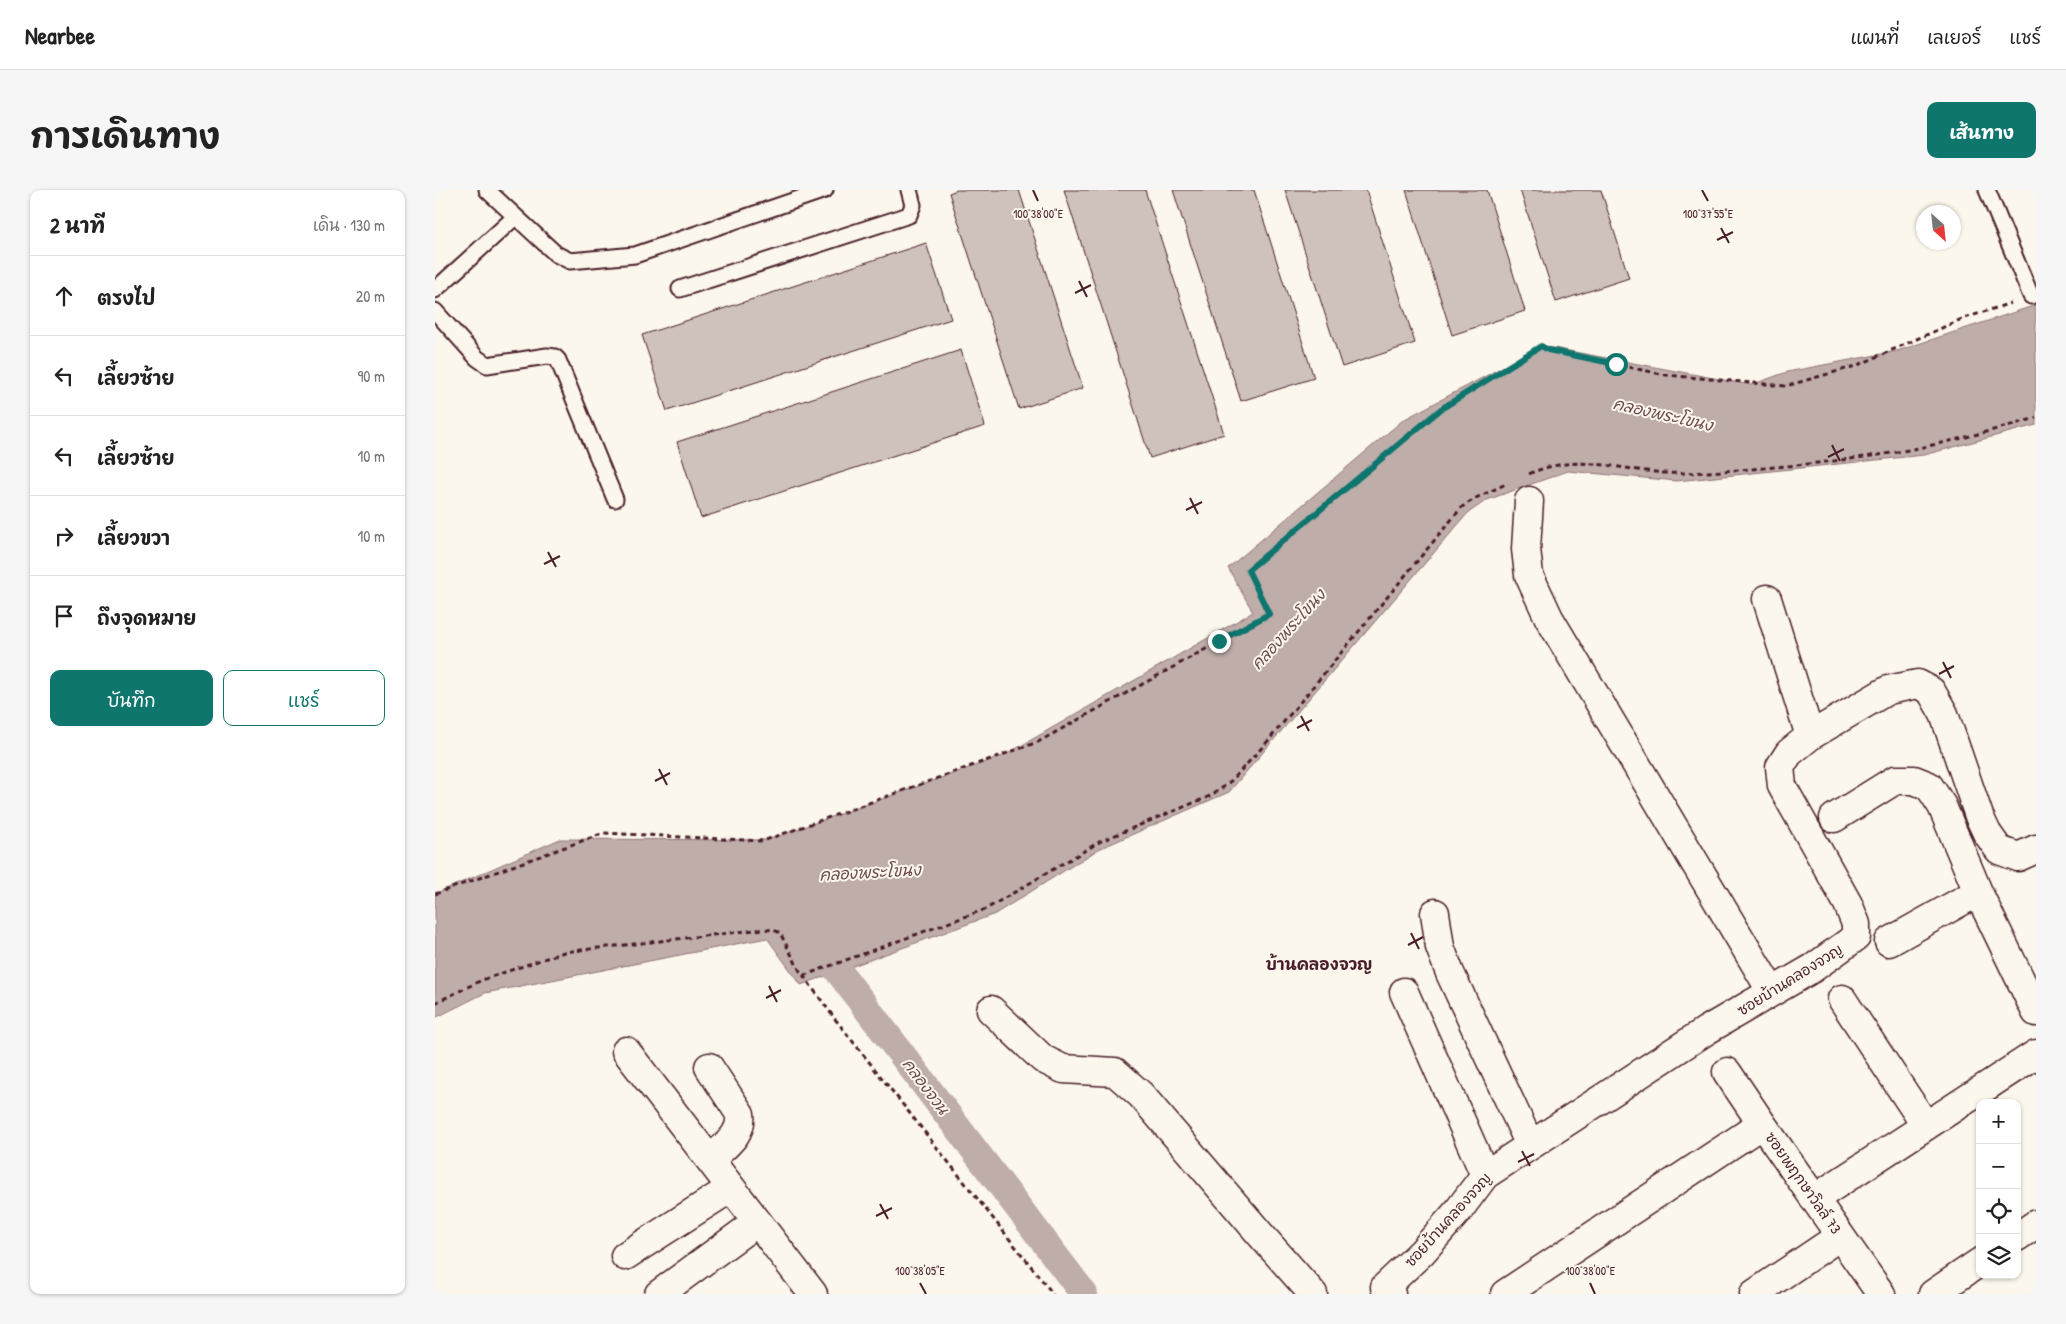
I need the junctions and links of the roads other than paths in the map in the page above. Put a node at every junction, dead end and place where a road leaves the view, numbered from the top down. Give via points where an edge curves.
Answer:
1 (487, 190) edge
2 (825, 190) edge
3 (909, 190) edge
4 (1987, 190) edge
5 (515, 217) junction
6 (680, 289) dead end
7 (435, 290) edge
8 (2031, 296) road end
9 (435, 311) edge
10 (1523, 486) road end
11 (615, 499) dead end
12 (1767, 599) dead end
13 (1810, 736) junction
14 (1834, 818) dead end
15 (2036, 849) edge
16 (1978, 892) junction
17 (1435, 913) dead end
18 (1889, 942) dead end
19 (1404, 992) dead end
20 (1772, 992) junction
21 (1842, 999) dead end
22 (991, 1010) dead end
23 (2036, 1012) edge
24 (626, 1052) dead end
25 (2036, 1054) edge
26 (709, 1067) dead end
27 (1727, 1072) dead end
28 (1762, 1124) junction
29 (1926, 1126) junction
30 (1530, 1145) junction
31 (710, 1160) junction
32 (1485, 1175) junction
33 (731, 1188) junction
34 (1814, 1199) junction
35 (757, 1222) junction
36 (2036, 1224) edge
37 (2021, 1234) edge
38 (1840, 1236) junction
39 (625, 1256) dead end
40 (1976, 1265) edge
41 (1380, 1292) edge
42 (659, 1294) edge
43 (813, 1294) edge
44 (1313, 1294) edge
45 (1505, 1294) edge
46 (1754, 1294) edge
47 (1881, 1294) edge
48 (1933, 1294) edge

1 - 5 lane
2 - 5 lane via 635,255 570,261 556,254
3 - 6 lane via 913,205 909,214
4 - 8 lane
5 - 7 lane
9 - 11 lane via 487,365 547,356 558,360
10 - 20 street via 1527,565 1549,618
12 - 13 street
13 - 15 street, ซอยบ้านคลองจวญ via 1888,690 1918,684 1931,691 1944,714 1979,816 1995,845 1999,850 2018,857
13 - 20 street, ซอยบ้านคลองจวญ via 1789,753 1780,767 1782,786 1848,904 1856,924 1856,937
14 - 16 street via 1895,780 1914,780 1929,786 1942,806
16 - 18 street
16 - 23 street
17 - 30 street via 1440,947 1450,973
19 - 32 street
20 - 30 street, ซอยบ้านคลองจวญ via 1707,1030
21 - 29 street
22 - 44 street via 1043,1059 1063,1068 1115,1072 1135,1089
24 - 31 street
25 - 29 street
26 - 31 street via 740,1114 741,1124 739,1131
27 - 28 street, ซอยพฤกษาวิลล์ 73
28 - 34 street, ซอยพฤกษาวิลล์ 73
28 - 45 street
29 - 34 street
30 - 32 street, ซอยบ้านคลองจวญ
31 - 33 street
32 - 41 street, ซอยบ้านคลองจวญ via 1457,1212
33 - 35 street
33 - 39 street
34 - 38 street, ซอยพฤกษาวิลล์ 73
35 - 42 street
35 - 43 street
36 - 37 street
38 - 46 street
38 - 47 street, ซอยพฤกษาวิลล์ 73
40 - 48 street

